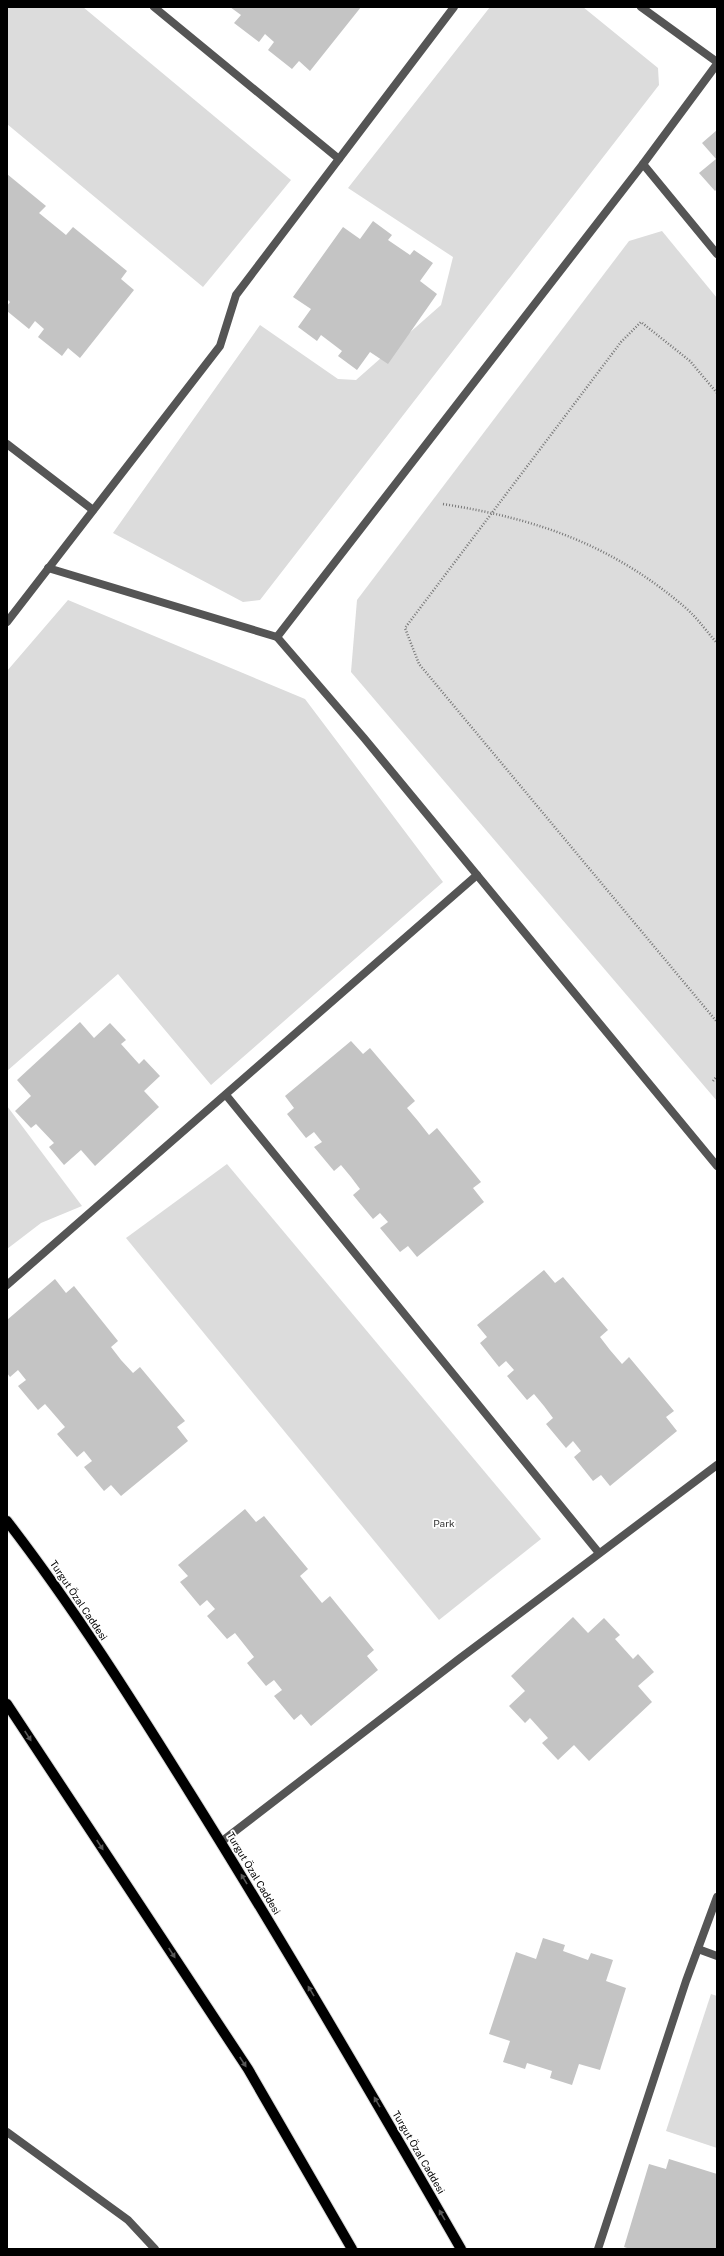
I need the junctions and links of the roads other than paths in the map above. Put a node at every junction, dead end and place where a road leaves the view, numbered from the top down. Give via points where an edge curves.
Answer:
1 (154, 7) edge
2 (454, 7) edge
3 (641, 7) edge
4 (717, 63) edge
5 (339, 158) junction
6 (643, 164) junction
7 (717, 254) edge
8 (7, 444) edge
9 (93, 510) junction
10 (48, 568) junction
11 (7, 622) edge
12 (277, 637) junction
13 (477, 875) junction
14 (226, 1095) junction
15 (717, 1166) edge
16 (7, 1285) edge
17 (717, 1465) edge
18 (7, 1521) edge
19 (599, 1553) junction
20 (7, 1704) edge
21 (221, 1842) junction
22 (717, 1897) edge
23 (698, 1949) junction
24 (717, 1956) edge
25 (7, 2132) edge
26 (155, 2249) edge
27 (352, 2249) edge
28 (461, 2249) edge
29 (598, 2249) edge

1 - 5 street
2 - 5 street
3 - 4 street
4 - 6 street
5 - 9 street via 236,295 220,346
6 - 7 street
6 - 12 street
8 - 9 street
9 - 10 street
10 - 11 street
10 - 12 street
12 - 13 street
13 - 14 street
13 - 15 street
14 - 16 street
14 - 19 street
17 - 19 street
18 - 21 main road, Turgut Özal Caddesi via 60,1591
19 - 21 street
20 -> 27 main road via 248,2069
28 -> 21 main road, Turgut Özal Caddesi via 352,2058
22 - 23 street
23 - 24 street
23 - 29 street
25 - 26 street via 128,2220

